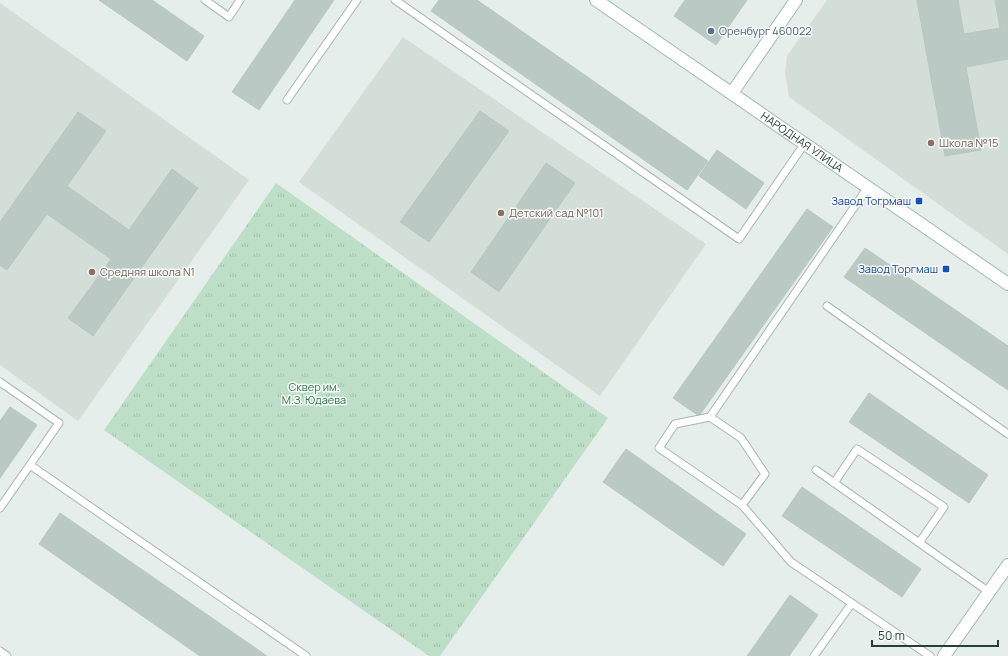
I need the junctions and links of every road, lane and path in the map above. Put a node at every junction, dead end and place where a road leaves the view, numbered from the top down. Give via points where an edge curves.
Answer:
1 (205, 0) edge
2 (240, 0) edge
3 (357, 0) edge
4 (395, 0) edge
5 (596, 0) edge
6 (796, 0) edge
7 (732, 93) junction
8 (287, 100) dead end
9 (805, 143) junction
10 (868, 187) junction
11 (1008, 284) edge
12 (827, 306) dead end
13 (0, 382) edge
14 (710, 417) junction
15 (1008, 434) edge
16 (30, 465) junction
17 (816, 470) dead end
18 (834, 484) junction
19 (742, 505) junction
20 (0, 508) edge
21 (919, 543) junction
22 (1008, 565) edge
23 (989, 592) junction
24 (852, 603) junction
25 (0, 651) edge
26 (7, 656) edge
27 (306, 656) edge
28 (814, 656) edge
29 (930, 656) edge
30 (944, 656) edge

1 - 2 lane via 229,17
3 - 8 lane
4 - 9 lane via 739,239
5 - 7 street, НАРОДНАЯ УЛИЦА
6 - 7 street
7 - 9 street, НАРОДНАЯ УЛИЦА
9 - 10 street, НАРОДНАЯ УЛИЦА
10 - 11 street, НАРОДНАЯ УЛИЦА
10 - 14 lane
12 - 15 lane
13 - 16 lane via 59,423
14 - 19 lane via 741,438 765,474
14 - 19 lane via 675,424 659,448
16 - 20 lane
16 - 27 lane
17 - 18 lane
18 - 21 lane
18 - 21 lane via 858,449 944,507
19 - 24 lane via 791,562
21 - 23 lane
22 - 23 street
23 - 30 street
24 - 28 lane
24 - 29 lane
25 - 26 lane

